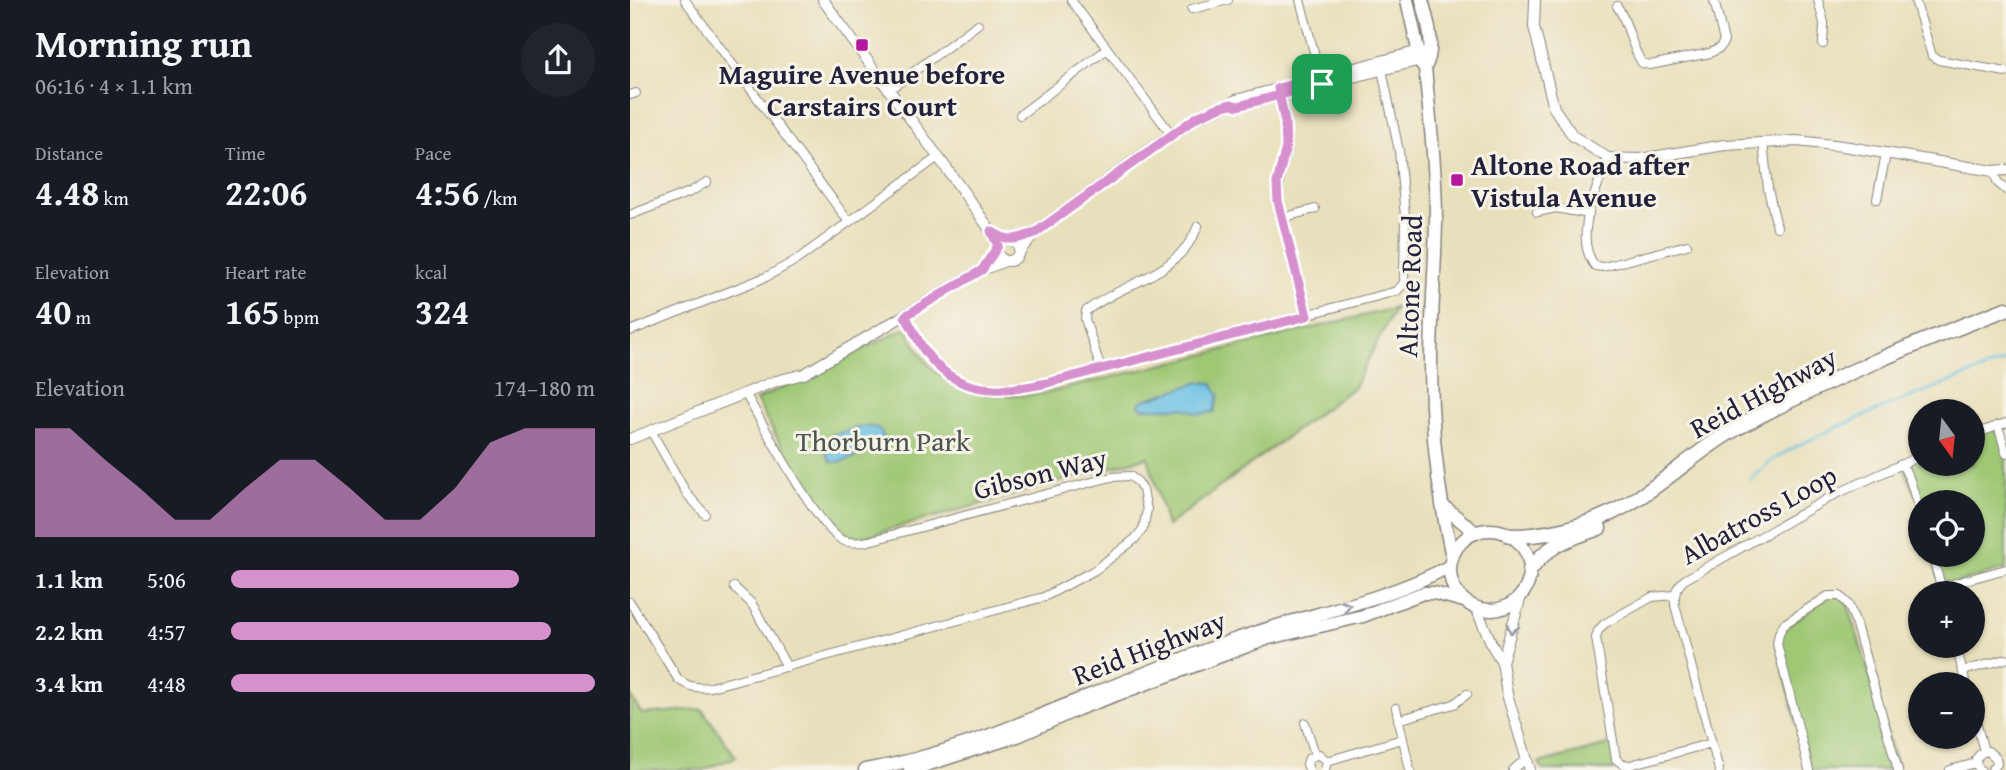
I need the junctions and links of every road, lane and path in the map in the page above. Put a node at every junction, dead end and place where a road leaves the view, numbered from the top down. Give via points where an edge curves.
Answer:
1 (685, 0) edge
2 (823, 0) edge
3 (1071, 0) edge
4 (1228, 0) edge
5 (1300, 0) edge
6 (1407, 0) edge
7 (1422, 0) edge
8 (1535, 0) edge
9 (1714, 0) edge
10 (1818, 0) edge
11 (1916, 0) edge
12 (1616, 6) dead end
13 (1192, 9) dead end
14 (978, 24) dead end
15 (1823, 44) dead end
16 (1107, 49) junction
17 (1422, 59) junction
18 (1381, 65) junction
19 (2006, 72) edge
20 (1322, 80) junction
21 (889, 90) junction
22 (1279, 91) junction
23 (1020, 115) dead end
24 (1171, 134) junction
25 (1763, 142) junction
26 (1886, 154) junction
27 (938, 157) junction
28 (1608, 158) junction
29 (2006, 170) edge
30 (1993, 171) junction
31 (707, 182) dead end
32 (2006, 190) edge
33 (1877, 199) dead end
34 (1315, 209) dead end
35 (1537, 212) dead end
36 (630, 215) edge
37 (1589, 215) junction
38 (1282, 218) junction
39 (849, 222) junction
40 (1198, 226) dead end
41 (1777, 227) dead end
42 (1035, 233) junction
43 (1003, 244) junction
44 (1687, 245) dead end
45 (1019, 252) junction
46 (1005, 261) junction
47 (982, 270) junction
48 (2006, 309) edge
49 (905, 316) junction
50 (1307, 316) junction
51 (2006, 318) edge
52 (630, 331) edge
53 (1101, 369) junction
54 (745, 393) junction
55 (2002, 424) edge
56 (651, 430) junction
57 (1985, 430) edge
58 (630, 439) edge
59 (2006, 453) edge
60 (1908, 461) edge
61 (1902, 464) junction
62 (1913, 490) edge
63 (1442, 505) junction
64 (705, 514) dead end
65 (1476, 533) junction
66 (1510, 536) junction
67 (1451, 562) junction
68 (2006, 569) edge
69 (1530, 570) junction
70 (1969, 581) edge
71 (734, 587) dead end
72 (1674, 595) junction
73 (1521, 596) junction
74 (1464, 601) junction
75 (630, 602) edge
76 (1476, 608) junction
77 (1959, 658) edge
78 (2006, 659) edge
79 (1502, 662) junction
80 (787, 667) junction
81 (1963, 671) joint
82 (1467, 694) dead end
83 (1396, 708) dead end
84 (1398, 720) junction
85 (1305, 723) dead end
86 (1402, 739) junction
87 (1712, 743) junction
88 (1984, 751) joint
89 (1315, 754) junction
90 (2006, 755) edge
91 (1527, 758) junction
92 (1996, 758) junction
93 (1326, 765) edge
94 (1979, 766) edge
95 (1305, 769) edge
96 (864, 770) edge
97 (910, 770) edge
98 (1410, 770) edge
99 (1513, 770) edge
100 (1530, 770) edge
101 (1719, 770) edge
102 (1809, 770) edge
103 (1898, 770) edge
104 (1950, 770) edge
105 (1992, 770) edge

1 - 39 street
2 - 21 street
3 - 16 street
4 - 13 street
5 - 20 street
6 - 17 main road, Altone Road
7 - 17 main road, Altone Road via 1431,38 1428,62
8 - 28 street via 1533,24 1554,108 1573,136
9 - 12 street via 1724,41 1720,48 1650,65 1637,55
10 - 15 street
11 - 19 street via 1932,56
14 - 21 street
16 - 23 street
16 - 24 street
17 - 18 street
17 - 63 main road, Altone Road via 1435,180 1431,372
18 - 20 street
18 - 50 street via 1399,151 1405,216 1404,283 1385,296
20 - 22 street
21 - 27 street
22 - 24 street via 1208,111
22 - 38 street via 1286,147 1277,183
24 - 42 street
25 - 26 street via 1797,141
25 - 28 street via 1640,159
25 - 41 street
26 - 30 street
26 - 33 street
27 - 39 street
27 - 43 street
28 - 37 street
29 - 30 street
30 - 32 street
31 - 36 street
34 - 38 street
35 - 37 street via 1556,208
37 - 44 street via 1585,248 1595,266
38 - 50 street
39 - 52 street via 766,277
40 - 53 street via 1178,257 1086,311
42 - 43 street
42 - 45 street
43 - 45 street via 1018,246
43 - 46 street via 998,256
43 - 47 street
45 - 46 street
46 - 47 street
47 - 49 street
48 - 66 highway, Reid Highway via 1855,370 1756,418 1615,511 1550,534
49 - 53 street via 934,361 958,381 972,386 1010,390
49 - 54 street via 804,374
50 - 53 street
51 - 69 highway, Reid Highway via 1872,373 1761,426 1717,450 1637,509 1556,544
54 - 56 street
54 - 80 street, Gibson Way via 808,499 833,533 849,542 869,541 1111,477 1130,476 1138,482 1147,510 1143,529 1135,539 1095,570 1044,597
55 - 57 street
55 - 59 street
56 - 58 street
56 - 64 street via 687,494
60 - 61 street, Albatross Loop
61 - 62 street
61 - 72 street, Albatross Loop via 1836,494 1684,580
63 - 65 main road
63 - 67 main road, Altone Road
65 - 66 main road via 1497,531
65 - 67 main road via 1459,545
66 - 69 main road via 1525,551
67 - 74 main road via 1452,584
96 -> 67 main road, Reid Highway via 977,741 1232,640 1428,578
68 - 70 street
69 - 73 main road
71 - 80 street via 752,604
72 - 87 street, Albatross Loop
72 - 87 street via 1651,597 1598,631 1616,759 1630,765
73 - 76 main road via 1503,608
73 -> 79 street
74 - 76 main road
74 - 97 main road, Reid Highway via 1423,593 1363,616 1269,638 1020,735
75 - 80 street, Gibson Way via 685,685 711,687
76 - 79 street
77 - 81 street
78 - 81 street
79 - 91 street
82 - 84 street via 1454,704
83 - 84 street
84 - 86 street
85 - 89 street
86 - 93 street
86 - 98 street
87 - 101 street, Albatross Loop
88 - 92 street
88 - 94 street via 1978,756
89 - 93 street via 1322,755
89 - 95 street
90 - 92 street
91 - 99 street
91 - 100 street
92 - 105 street
94 - 104 street
102 - 103 street via 1777,644 1784,624 1828,596 1840,596 1854,618

